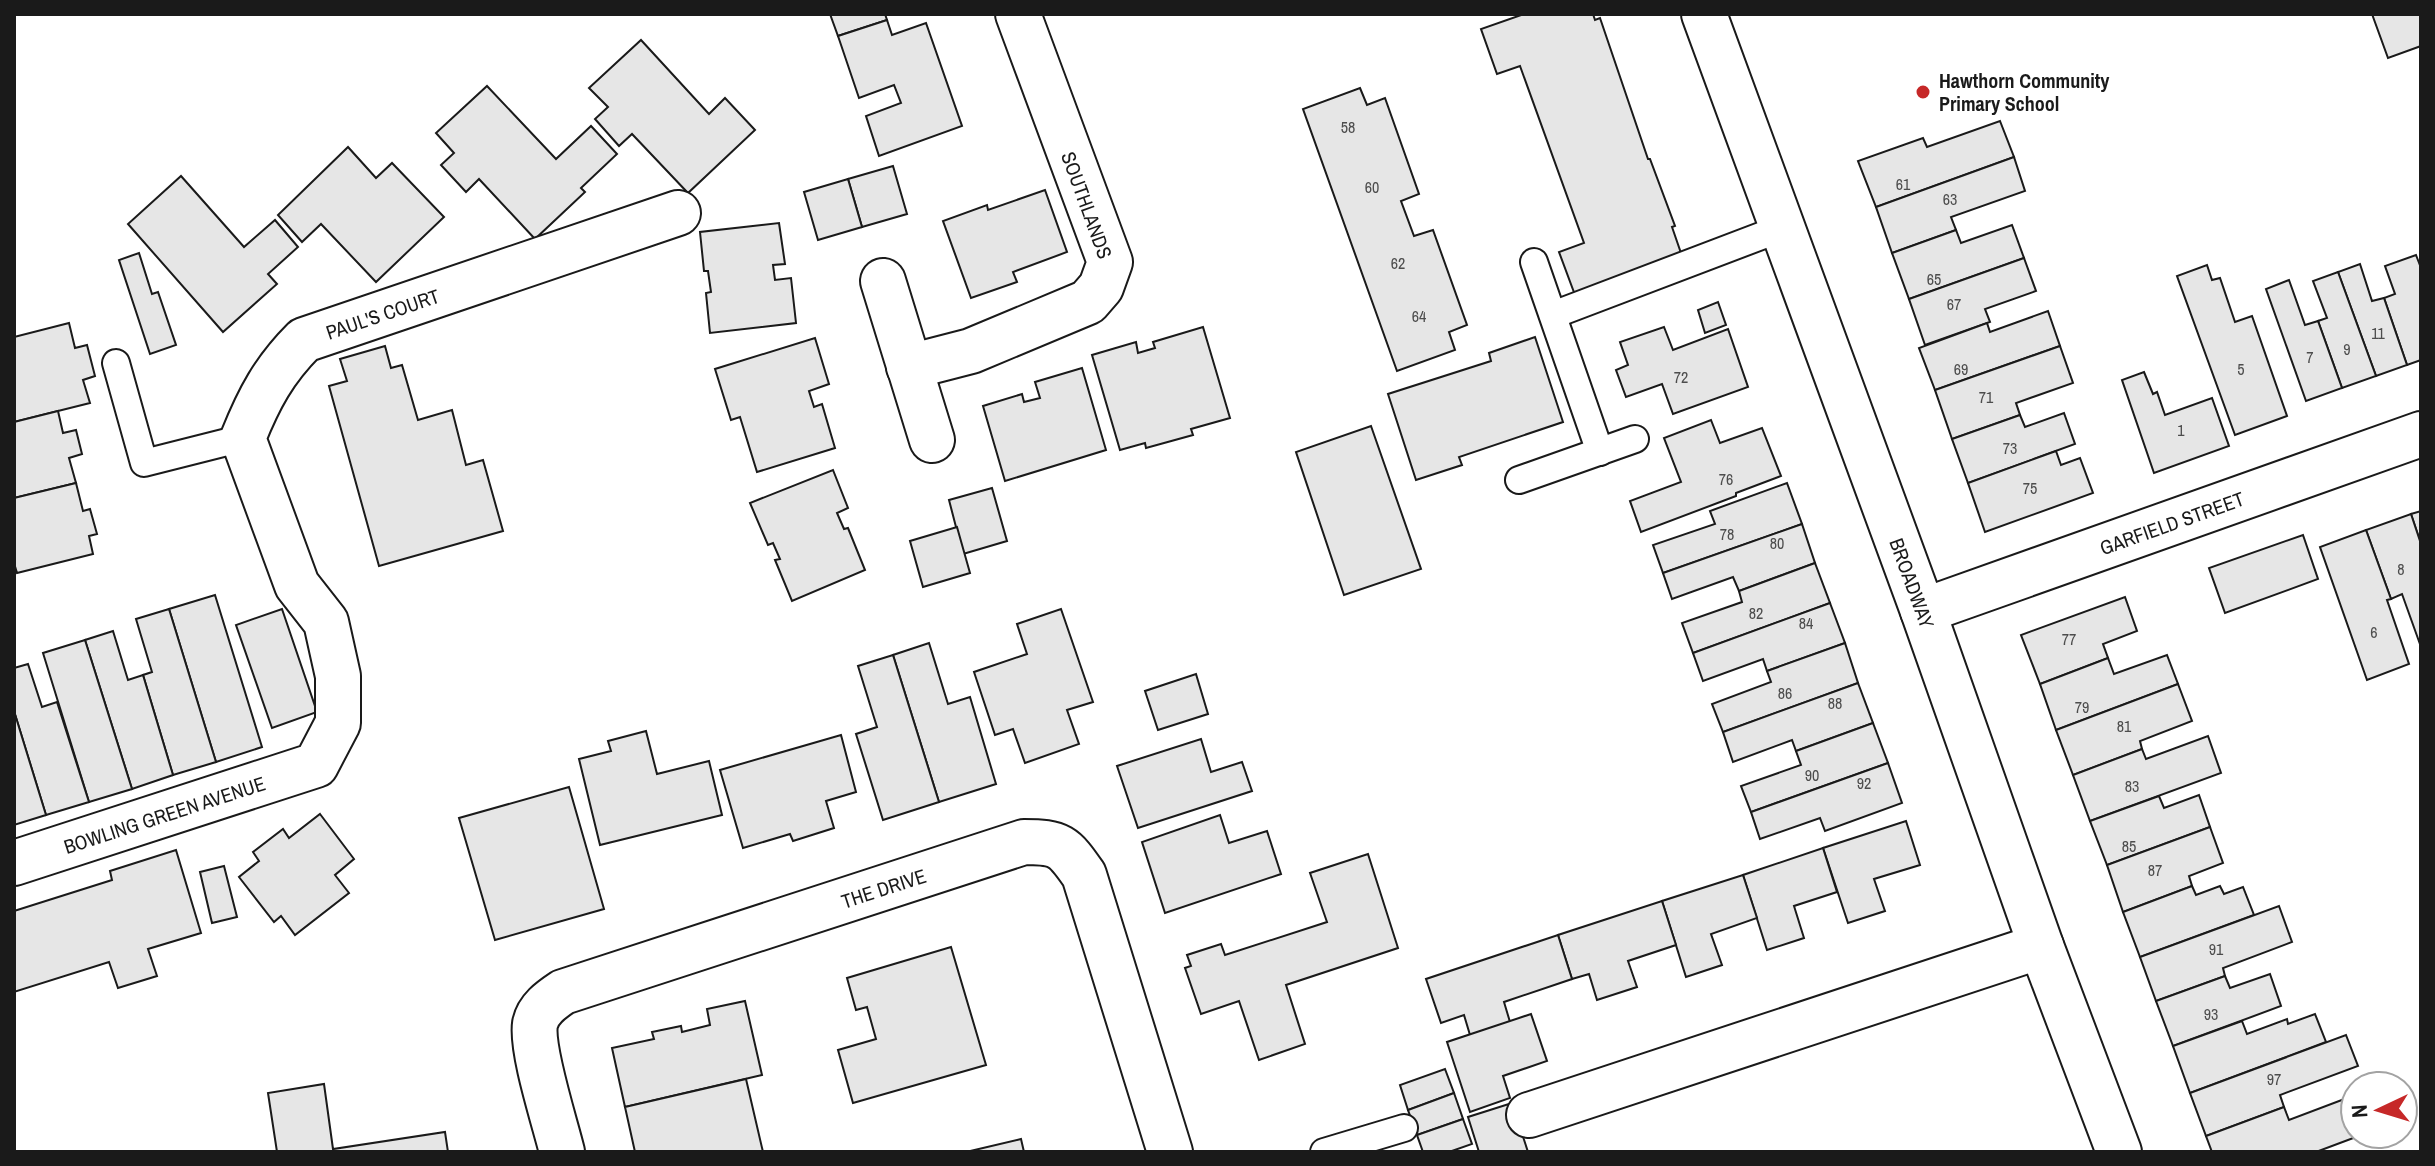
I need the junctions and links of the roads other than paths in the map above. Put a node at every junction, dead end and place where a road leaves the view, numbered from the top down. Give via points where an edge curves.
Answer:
1 (1018, 14) edge
2 (1704, 14) edge
3 (678, 213) dead end
4 (1782, 228) junction
5 (1534, 262) dead end
6 (883, 281) dead end
7 (1553, 315) junction
8 (116, 363) dead end
9 (909, 367) junction
10 (2421, 434) edge
11 (243, 438) junction
12 (1635, 439) dead end
13 (932, 440) dead end
14 (1600, 452) junction
15 (1519, 480) dead end
16 (1923, 611) junction
17 (14, 863) edge
18 (2041, 946) junction
19 (1529, 1115) dead end
20 (1404, 1128) dead end
21 (562, 1152) edge
22 (1170, 1152) edge
23 (1324, 1152) edge
24 (2119, 1152) edge

1 - 9 street, SOUTHLANDS via 1110,262 1101,287 1088,302 971,351
2 - 4 street, BROADWAY
3 - 11 street, PAUL'S COURT via 304,340 281,363
4 - 7 lane
4 - 16 street, BROADWAY
5 - 7 lane
6 - 9 street
7 - 14 lane
8 - 11 lane via 144,463
9 - 13 street
10 - 16 street, GARFIELD STREET
11 - 17 street, BOWLING GREEN AVENUE via 297,585 326,622 338,676 338,723 316,765
12 - 14 lane
14 - 15 lane
16 - 18 street, BROADWAY
18 - 19 street
18 - 24 street, BROADWAY
20 - 23 lane
21 - 22 street, THE DRIVE via 535,1023 544,1006 563,992 1024,842 1051,842 1070,854 1084,875

